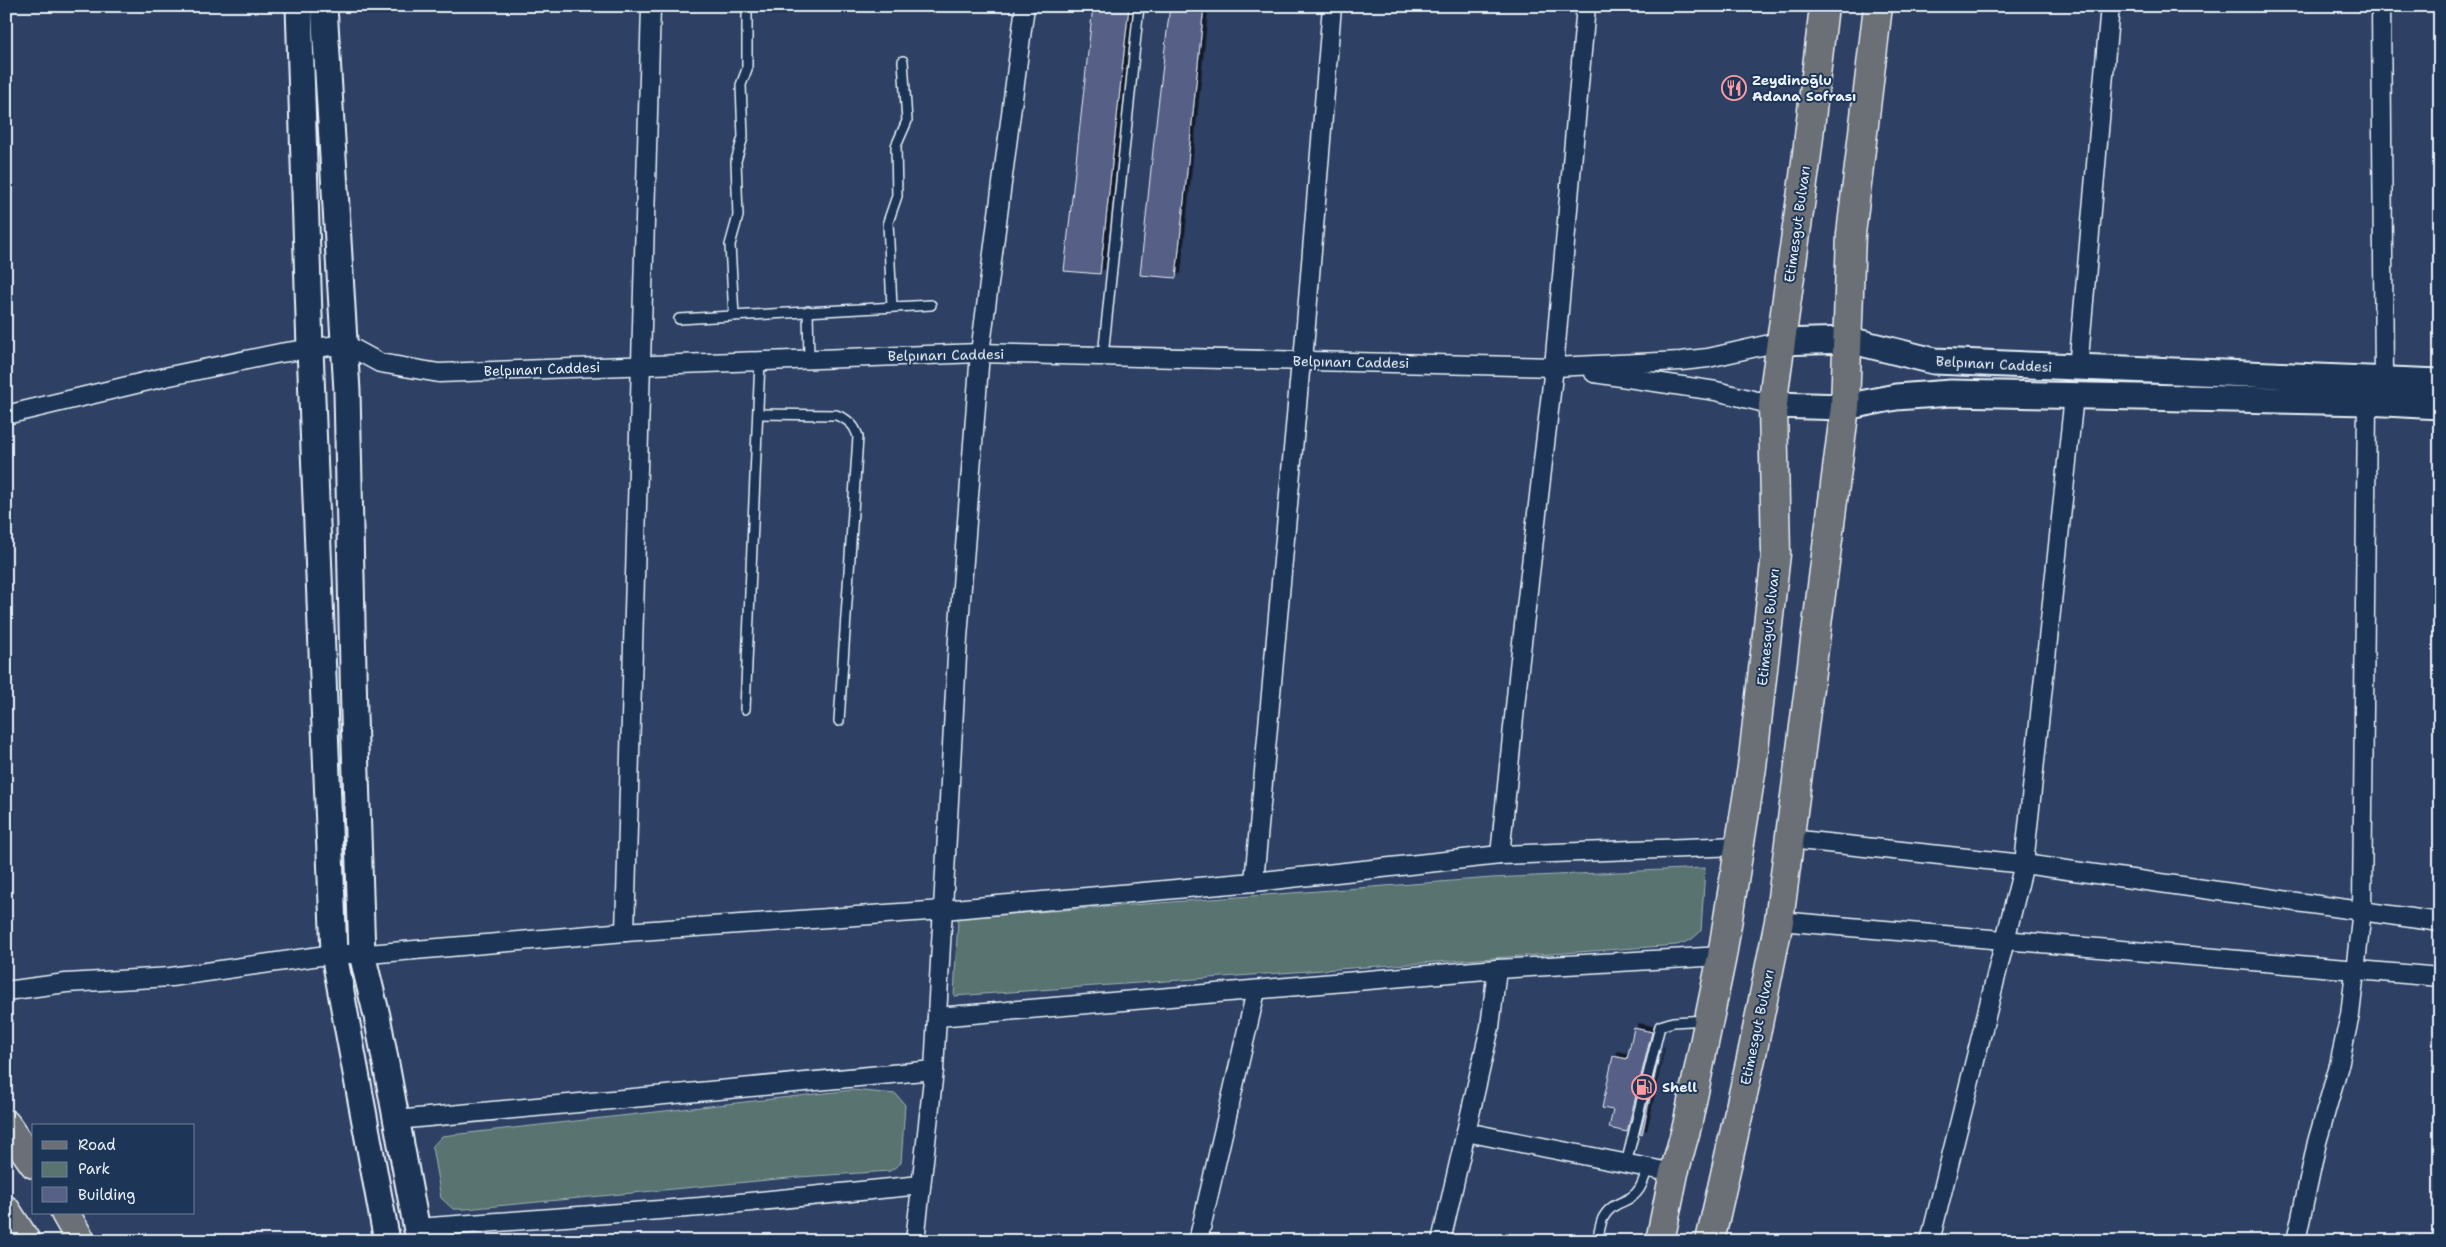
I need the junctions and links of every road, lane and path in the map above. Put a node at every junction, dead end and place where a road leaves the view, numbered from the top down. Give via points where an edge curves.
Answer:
1 (299, 6) edge
2 (324, 6) edge
3 (651, 6) edge
4 (747, 6) edge
5 (1025, 6) edge
6 (1139, 6) edge
7 (1332, 6) edge
8 (1586, 6) edge
9 (1824, 6) edge
10 (1878, 6) edge
11 (2110, 6) edge
12 (2381, 6) edge
13 (903, 61) dead end
14 (931, 305) dead end
15 (892, 307) junction
16 (808, 311) junction
17 (734, 316) junction
18 (680, 318) dead end
19 (1849, 340) junction
20 (1779, 342) junction
21 (345, 344) junction
22 (310, 348) junction
23 (980, 353) junction
24 (1103, 356) junction
25 (809, 359) junction
26 (760, 361) junction
27 (1303, 361) junction
28 (642, 365) junction
29 (1554, 367) junction
30 (2078, 369) junction
31 (2384, 380) junction
32 (2440, 382) edge
33 (2074, 396) junction
34 (2367, 402) junction
35 (1773, 405) junction
36 (2440, 406) edge
37 (1845, 407) junction
38 (6, 414) edge
39 (758, 414) junction
40 (745, 709) dead end
41 (839, 721) dead end
42 (1790, 839) junction
43 (1739, 846) junction
44 (1500, 855) junction
45 (2024, 864) junction
46 (1254, 882) junction
47 (943, 910) junction
48 (2362, 910) junction
49 (1779, 921) junction
50 (2440, 922) edge
51 (625, 932) junction
52 (2004, 939) junction
53 (334, 954) junction
54 (362, 954) junction
55 (1722, 956) junction
56 (2356, 968) junction
57 (1497, 970) junction
58 (2440, 977) edge
59 (6, 991) edge
60 (1256, 991) junction
61 (937, 1017) junction
62 (1709, 1020) junction
63 (934, 1070) junction
64 (396, 1120) junction
65 (6, 1124) edge
66 (1466, 1132) junction
67 (32, 1161) edge
68 (1626, 1164) junction
69 (1648, 1168) junction
70 (1674, 1174) junction
71 (921, 1186) junction
72 (6, 1210) edge
73 (66, 1214) edge
74 (418, 1234) edge
75 (26, 1241) edge
76 (81, 1241) edge
77 (387, 1241) edge
78 (915, 1241) edge
79 (1198, 1241) edge
80 (1441, 1241) edge
81 (1597, 1241) edge
82 (1660, 1241) edge
83 (1710, 1241) edge
84 (1930, 1241) edge
85 (2296, 1241) edge

1 - 22 main road
2 - 21 main road
3 - 28 street
4 - 17 lane via 747,69 741,85 743,137 736,161 738,216 730,244
5 - 23 street
6 - 24 lane
7 - 27 street
8 - 29 street
9 - 20 main road, Etimesgut Bulvarı via 1806,162
10 - 19 main road, Etimesgut Bulvarı via 1852,234
11 - 30 street
12 - 31 street
13 - 15 lane via 906,121 896,146 897,196 888,222
14 - 15 lane
15 - 16 lane
16 - 17 lane
16 - 25 lane
17 - 18 lane
19 - 20 main road, Belpınarı Caddesi
19 - 30 main road, Belpınarı Caddesi via 1934,362
19 - 37 main road, Etimesgut Bulvarı
20 - 29 street, Belpınarı Caddesi via 1690,360
20 - 35 main road, Etimesgut Bulvarı
21 - 22 street
21 - 28 street, Belpınarı Caddesi via 380,363 439,373
21 - 54 main road
22 - 38 street
22 - 53 main road
23 - 24 street, Belpınarı Caddesi
23 - 25 street, Belpınarı Caddesi
23 - 47 street via 958,638
24 - 27 street, Belpınarı Caddesi
25 - 26 street, Belpınarı Caddesi
26 - 28 street, Belpınarı Caddesi
26 - 39 lane
27 - 29 street, Belpınarı Caddesi
27 - 46 street
28 - 51 street
29 - 35 street, Belpınarı Caddesi via 1716,390
29 - 44 street
30 - 31 main road, Belpınarı Caddesi
31 - 32 main road, Belpınarı Caddesi
33 - 34 main road, Belpınarı Caddesi
33 - 37 main road, Belpınarı Caddesi via 1951,393 1896,397
33 - 45 street
34 - 36 main road, Belpınarı Caddesi
34 - 48 street
35 - 37 main road, Belpınarı Caddesi
35 - 43 main road, Etimesgut Bulvarı via 1776,554 1752,768
37 - 42 main road, Etimesgut Bulvarı
39 - 40 lane
39 - 41 lane via 836,415 852,424 858,437
42 - 45 street
42 - 49 main road, Etimesgut Bulvarı
43 - 44 street
43 - 55 main road, Etimesgut Bulvarı
44 - 46 street
45 - 48 street
45 - 52 street
46 - 47 street
47 - 51 street
47 - 61 street
48 - 50 street
48 - 56 street
49 - 52 street
49 - 83 main road, Etimesgut Bulvarı
51 - 54 street
52 - 56 street
52 - 84 street
53 - 54 street
53 - 59 street via 171,977 66,983
53 - 77 main road
54 - 64 main road via 378,1016
55 - 57 street
55 - 62 main road, Etimesgut Bulvarı
56 - 58 street
56 - 85 street via 2350,1015 2317,1142
57 - 60 street
57 - 66 street via 1490,1027
60 - 61 street
60 - 79 street
61 - 63 street
62 - 68 lane via 1660,1026
62 - 70 main road, Etimesgut Bulvarı
63 - 64 street
63 - 71 street
64 - 74 main road
65 - 67 main road
66 - 68 street
66 - 80 street
68 - 69 street
69 - 70 street
69 - 81 lane via 1644,1184 1637,1194 1614,1207 1603,1219
70 - 82 main road, Etimesgut Bulvarı
71 - 74 street
71 - 78 street
72 - 75 main road
73 - 76 main road

